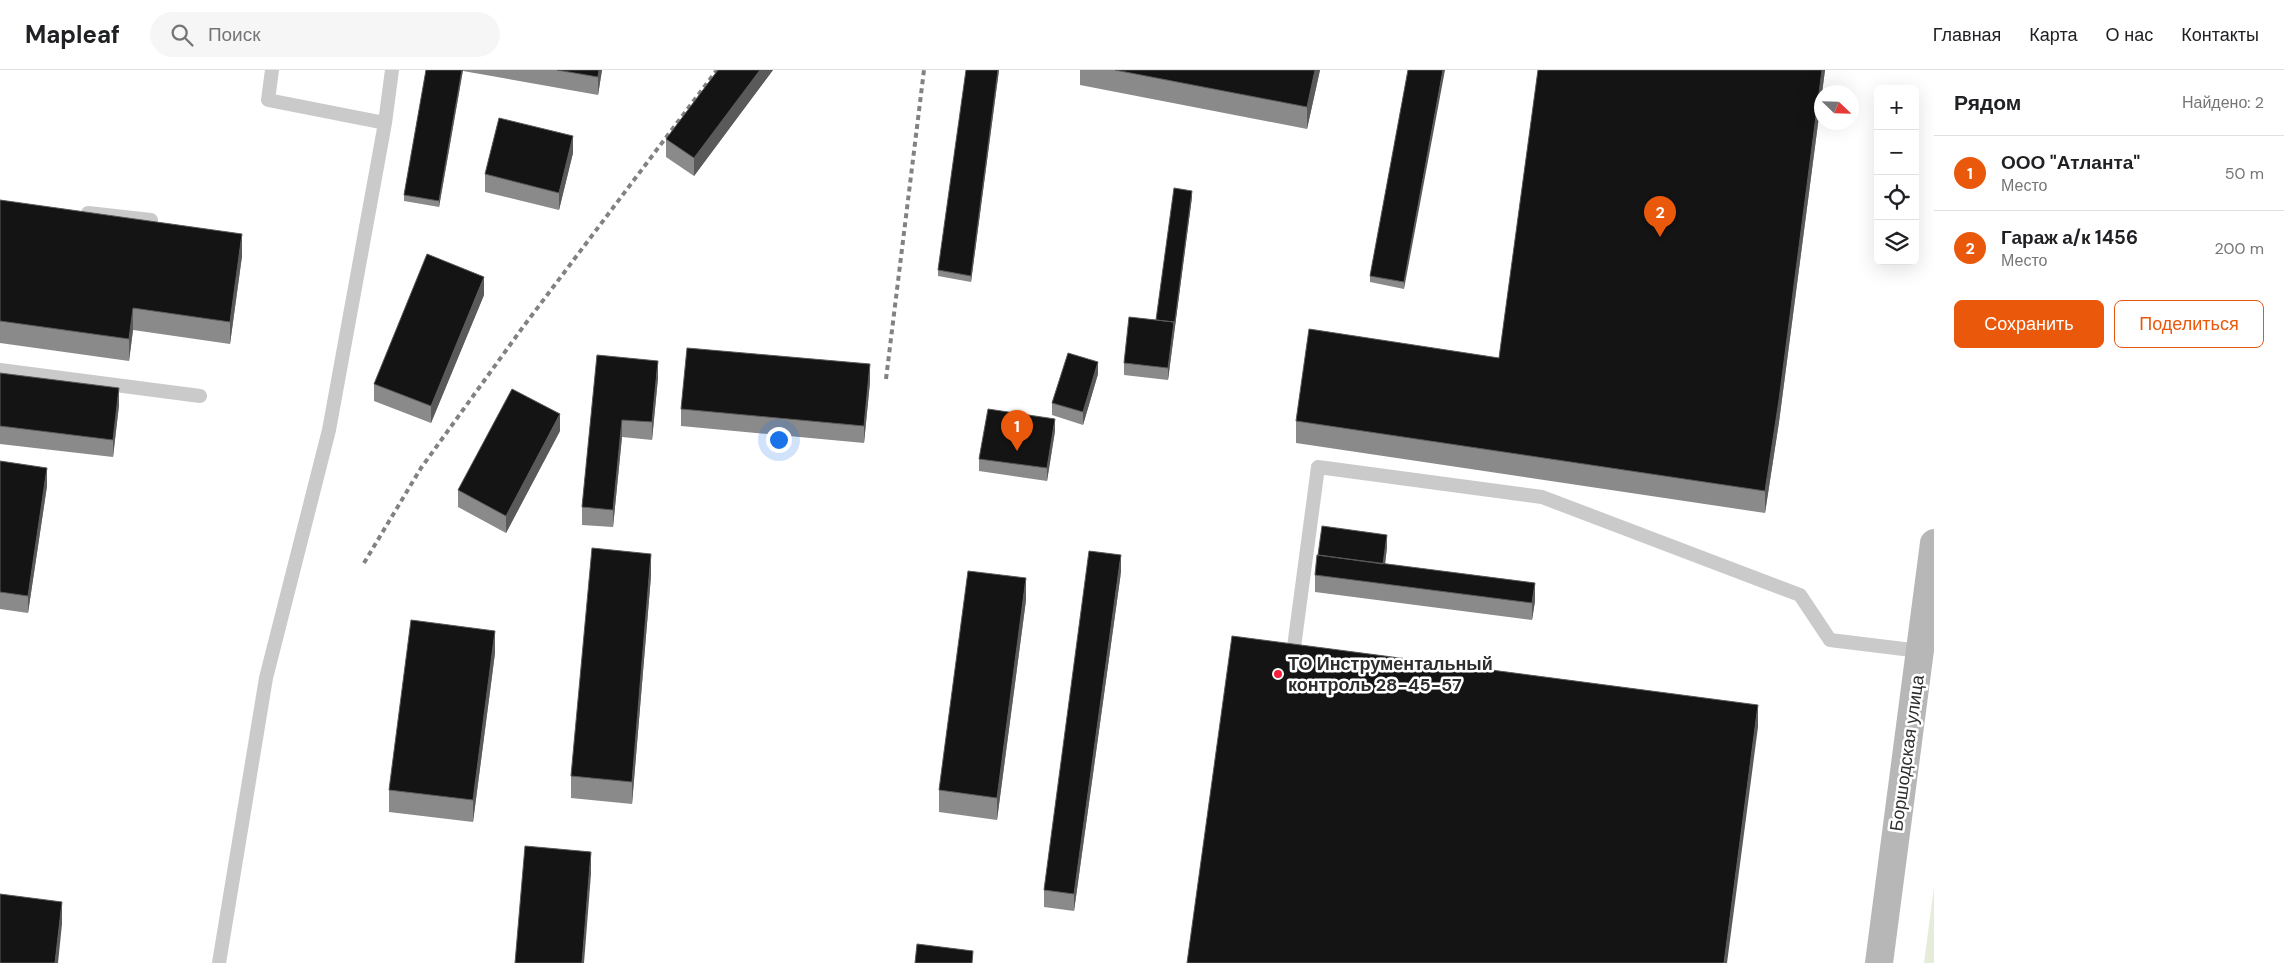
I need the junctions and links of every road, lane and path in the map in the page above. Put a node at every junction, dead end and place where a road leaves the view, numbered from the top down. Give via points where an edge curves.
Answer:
1 (272, 70) edge
2 (392, 70) edge
3 (385, 123) junction
4 (76, 212) edge
5 (151, 220) edge
6 (0, 370) edge
7 (200, 396) dead end
8 (1934, 543) edge
9 (1920, 651) junction
10 (1292, 666) edge
11 (219, 963) edge
12 (1879, 963) edge

1 - 3 lane via 268,100
2 - 3 lane
3 - 11 lane via 329,430 266,678
4 - 5 lane
6 - 7 lane
8 - 9 street, Боршодская улица
9 - 10 lane via 1830,640 1800,595 1542,497 1318,467
9 - 12 street, Боршодская улица

